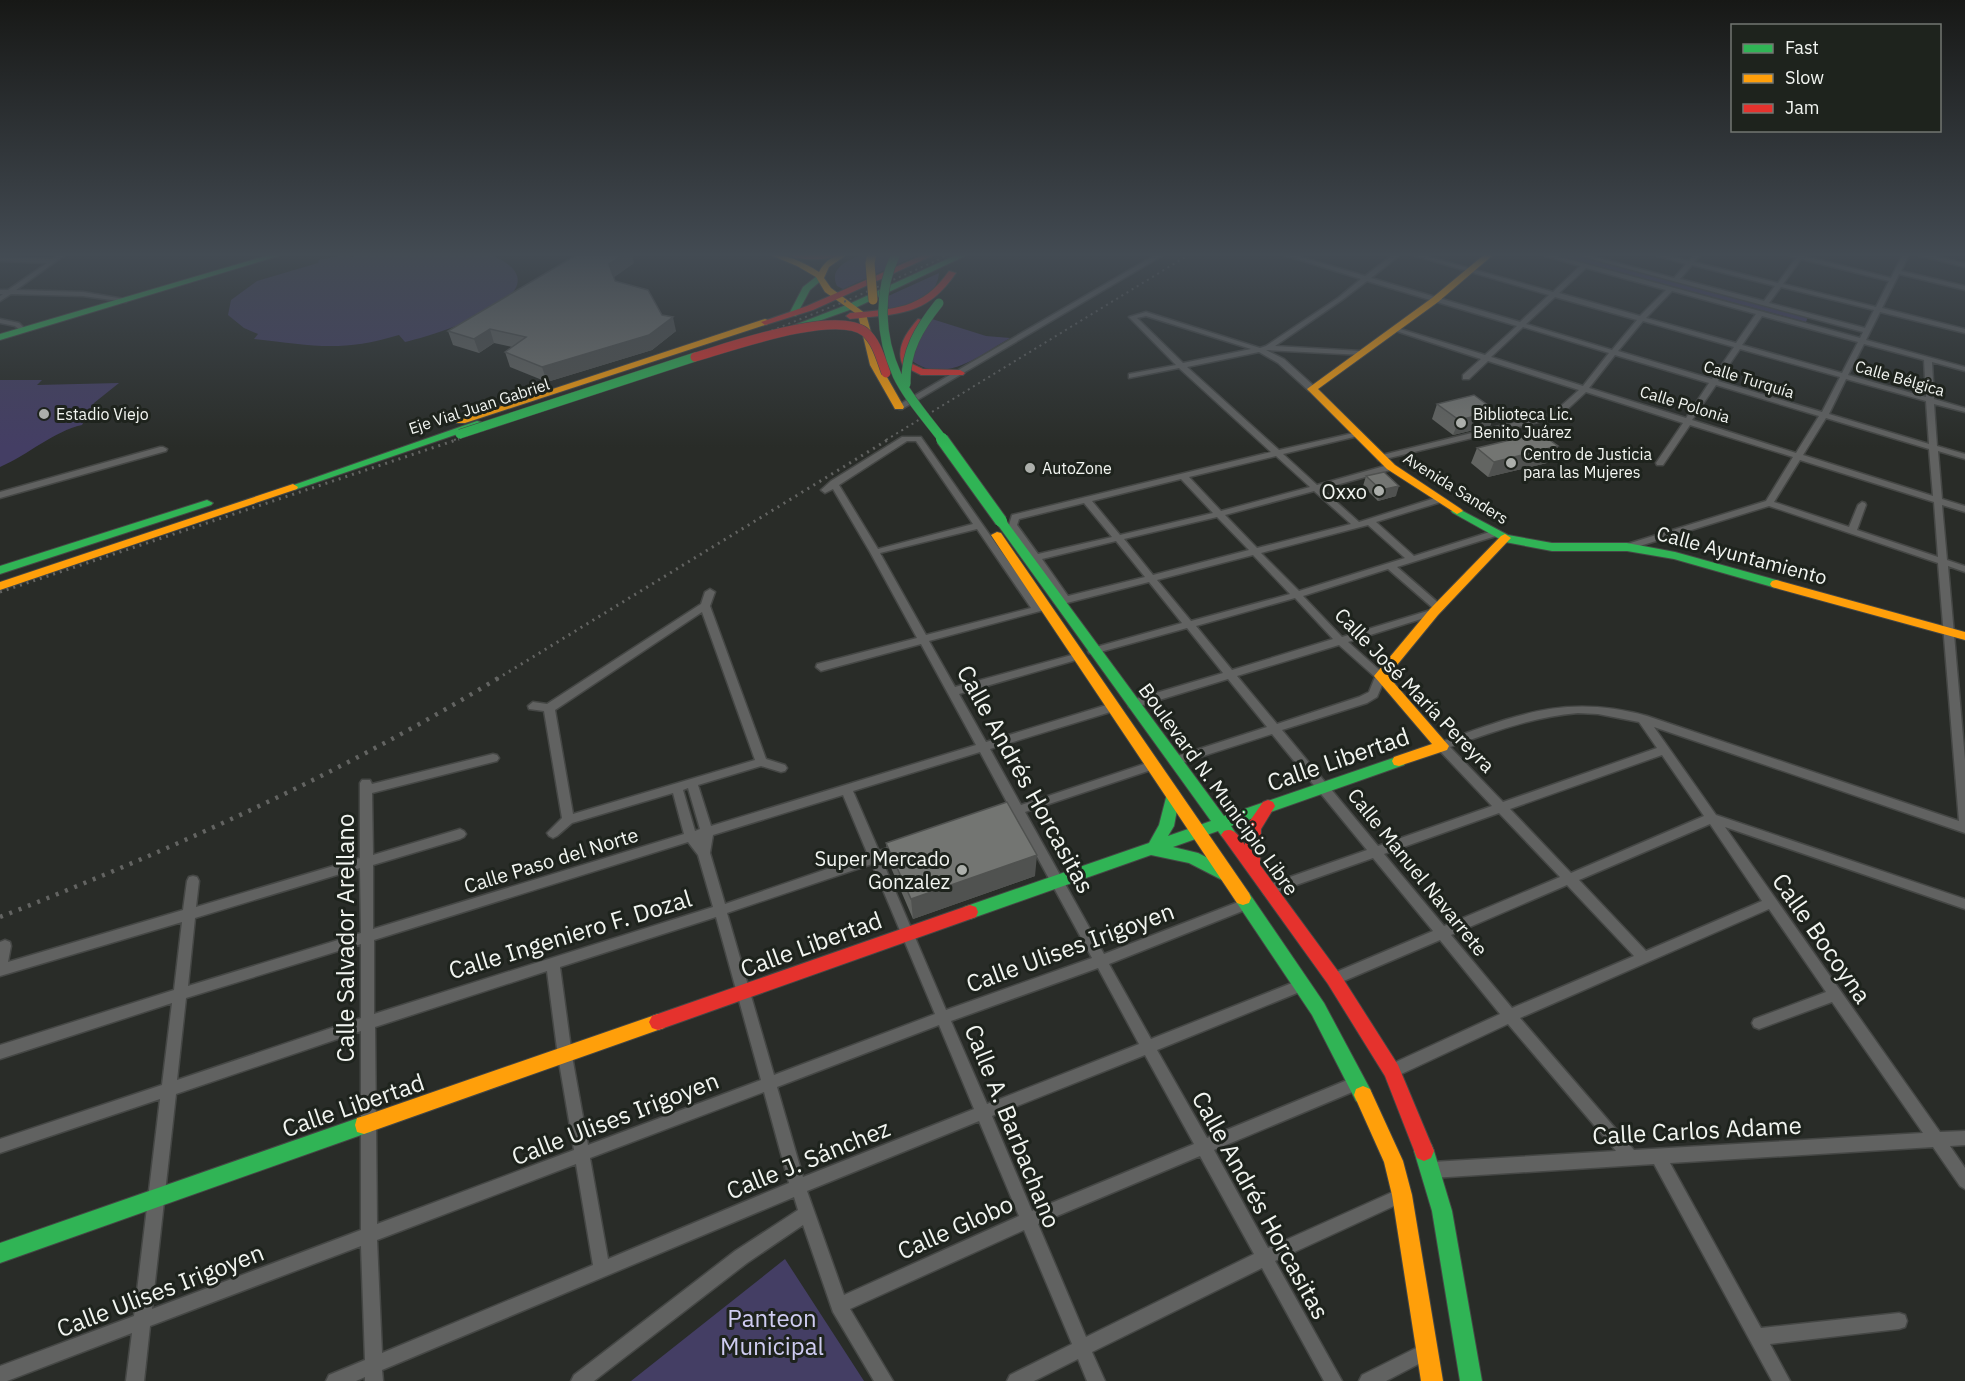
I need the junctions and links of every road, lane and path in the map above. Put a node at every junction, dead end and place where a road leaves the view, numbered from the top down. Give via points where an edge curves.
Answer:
1 (63, 318) edge
2 (780, 318) edge
3 (832, 318) edge
4 (833, 318) edge
5 (861, 318) edge
6 (876, 318) edge
7 (886, 318) edge
8 (924, 318) edge
9 (926, 318) edge
10 (1054, 318) edge
11 (1134, 318) edge
12 (1158, 318) edge
13 (1313, 318) edge
14 (1410, 318) edge
15 (1497, 318) edge
16 (1530, 318) edge
17 (1757, 318) edge
18 (1781, 318) edge
19 (1822, 318) edge
20 (1875, 318) edge
21 (1914, 318) edge
22 (1641, 319) joint
23 (0, 321) edge
24 (813, 321) junction
25 (1522, 326) junction
26 (1395, 329) junction
27 (23, 330) junction
28 (1868, 331) junction
29 (1965, 331) edge
30 (0, 337) edge
31 (1863, 340) junction
32 (1739, 346) junction
33 (1264, 349) junction
34 (1360, 353) junction
35 (1615, 353) junction
36 (1488, 358) junction
37 (1928, 359) junction
38 (1180, 365) junction
39 (1965, 369) edge
40 (886, 373) junction
41 (923, 374) junction
42 (960, 374) junction
43 (1132, 376) dead end
44 (1844, 376) junction
45 (1466, 377) dead end
46 (1716, 383) junction
47 (1312, 388) junction
48 (1585, 388) junction
49 (933, 390) junction
50 (908, 391) junction
51 (1930, 400) junction
52 (899, 407) joint
53 (1965, 410) edge
54 (1824, 415) junction
55 (1688, 421) junction
56 (1355, 434) junction
57 (408, 447) junction
58 (1934, 448) junction
59 (163, 449) dead end
60 (1274, 452) junction
61 (1800, 457) junction
62 (1965, 457) edge
63 (1386, 462) junction
64 (1660, 463) dead end
65 (1183, 476) junction
66 (834, 483) junction
67 (1314, 488) junction
68 (825, 490) dead end
69 (0, 495) edge
70 (1086, 499) junction
71 (1438, 500) junction
72 (1938, 501) junction
73 (1769, 503) junction
74 (1862, 505) dead end
75 (1965, 510) edge
76 (1220, 513) junction
77 (1369, 521) junction
78 (996, 524) junction
79 (1356, 525) junction
80 (1852, 532) junction
81 (1501, 536) junction
82 (1118, 539) junction
83 (1627, 547) junction
84 (875, 552) junction
85 (1256, 552) junction
86 (1037, 556) junction
87 (1413, 560) junction
88 (1944, 563) junction
89 (1391, 567) junction
90 (1965, 569) edge
91 (0, 570) edge
92 (1149, 579) junction
93 (0, 586) edge
94 (710, 592) dead end
95 (1296, 595) junction
96 (1052, 605) junction
97 (705, 606) junction
98 (1437, 610) junction
99 (1187, 625) junction
100 (1948, 632) junction
101 (1965, 636) edge
102 (923, 639) junction
103 (1339, 639) junction
104 (1093, 651) junction
105 (1078, 656) junction
106 (821, 667) dead end
107 (1229, 675) junction
108 (1381, 676) junction
109 (952, 692) junction
110 (1960, 698) edge
111 (1133, 704) junction
112 (533, 705) dead end
113 (1113, 707) junction
114 (549, 708) junction
115 (1643, 719) junction
116 (1274, 729) junction
117 (983, 746) junction
118 (1442, 746) junction
119 (1664, 750) junction
120 (493, 758) dead end
121 (1175, 761) junction
122 (1962, 761) edge
123 (761, 762) junction
124 (1153, 765) junction
125 (781, 768) dead end
126 (692, 783) junction
127 (677, 788) junction
128 (846, 788) junction
129 (1323, 788) junction
130 (1173, 794) junction
131 (1268, 806) junction
132 (1500, 807) junction
133 (1018, 810) junction
134 (1712, 818) junction
135 (568, 820) junction
136 (985, 821) edge
137 (1221, 824) junction
138 (1965, 828) edge
139 (1198, 832) junction
140 (553, 833) dead end
141 (707, 833) junction
142 (460, 834) dead end
143 (691, 837) junction
144 (908, 846) edge
145 (1153, 849) junction
146 (1376, 851) junction
147 (704, 853) junction
148 (876, 857) junction
149 (367, 861) junction
150 (1252, 867) junction
151 (1228, 877) junction
152 (1570, 880) junction
153 (193, 881) dead end
154 (1057, 882) junction
155 (1268, 890) junction
156 (1770, 903) junction
157 (1246, 904) junction
158 (1965, 904) edge
159 (719, 911) junction
160 (190, 913) junction
161 (908, 933) junction
162 (1444, 934) junction
163 (367, 937) junction
164 (5, 946) dead end
165 (1644, 957) junction
166 (1101, 961) junction
167 (554, 963) junction
168 (0, 969) edge
169 (1334, 979) junction
170 (1302, 985) junction
171 (743, 992) junction
172 (180, 994) junction
173 (1834, 995) junction
174 (1510, 1016) junction
175 (944, 1017) junction
176 (369, 1022) junction
177 (1759, 1023) dead end
178 (1149, 1047) junction
179 (0, 1052) edge
180 (565, 1056) junction
181 (1392, 1071) junction
182 (770, 1083) junction
183 (1357, 1083) junction
184 (169, 1089) junction
185 (981, 1113) junction
186 (369, 1123) junction
187 (1965, 1138) edge
188 (1936, 1139) junction
189 (0, 1146) edge
190 (1202, 1147) junction
191 (583, 1155) junction
192 (1658, 1156) junction
193 (1630, 1157) junction
194 (1432, 1170) junction
195 (1965, 1181) edge
196 (798, 1187) junction
197 (1402, 1195) junction
198 (156, 1199) junction
199 (807, 1213) junction
200 (1028, 1220) junction
201 (369, 1234) junction
202 (0, 1253) edge
203 (1264, 1258) junction
204 (602, 1270) junction
205 (839, 1306) junction
206 (142, 1320) junction
207 (1899, 1321) dead end
208 (1757, 1337) junction
209 (1082, 1348) junction
210 (1427, 1350) junction
211 (374, 1365) junction
212 (0, 1375) edge
213 (135, 1381) edge
214 (335, 1381) edge
215 (374, 1381) edge
216 (580, 1381) edge
217 (884, 1381) edge
218 (1016, 1381) edge
219 (1096, 1381) edge
220 (1334, 1381) edge
221 (1368, 1381) edge
222 (1432, 1381) edge
223 (1471, 1381) edge
224 (1780, 1381) edge

1 - 27 main road
2 - 91 main road, Eje Vial Juan Gabriel
3 - 24 main road
4 - 24 main road, Eje Vial Juan Gabriel
5 - 52 main road via 880,378
6 - 40 main road, Boulevard N. Municipio Libre, bridge
7 - 50 main road, Boulevard N. Municipio Libre, bridge via 893,365
8 - 41 main road via 903,350 907,366
9 - 50 main road, bridge via 908,346 904,362
10 - 42 street
11 - 38 street
12 - 33 street
13 - 33 street
14 - 26 main road
15 - 25 street, Calle Turquía
16 - 25 street
17 - 32 street
18 - 31 street
19 - 28 street
20 - 28 street
21 - 29 street
22 - 32 street, Calle Bélgica
22 - 35 street
23 - 27 street via 17,324
24 - 57 main road, Eje Vial Juan Gabriel via 666,360
25 - 35 street, Calle Turquía
25 - 36 street
26 - 34 main road
26 - 36 street, Calle Polonia
27 - 30 main road
28 - 31 street
31 - 37 street
31 - 44 street
32 - 44 street, Calle Bélgica
32 - 46 street
33 - 34 street
33 - 38 street
33 - 47 street
34 - 47 main road
35 - 46 street, Calle Turquía
35 - 48 street
36 - 45 street
36 - 48 street, Calle Polonia
37 - 39 street
37 - 51 street
38 - 43 street
38 - 60 street
40 - 57 main road, bridge via 873,340 863,330 846,324 818,325 679,361 460,434
40 - 78 main road, Boulevard N. Municipio Libre via 908,410
41 - 42 main road
41 - 49 main road via 932,381
42 - 49 street
44 - 51 street, Calle Bélgica
44 - 54 street
46 - 54 street, Calle Turquía
46 - 55 street
47 - 56 main road, Avenida Sanders
48 - 55 street, Calle Polonia
48 - 63 street via 1560,412 1545,419
49 - 52 street
50 - 78 main road, Boulevard N. Municipio Libre, bridge
51 - 53 street, Calle Bélgica
51 - 58 street
54 - 58 street, Calle Turquía
54 - 61 street
55 - 61 street, Calle Polonia
55 - 64 street
56 - 60 street
56 - 63 main road, Avenida Sanders
57 - 93 main road, Eje Vial Juan Gabriel
58 - 62 street, Calle Turquía
58 - 72 street
59 - 69 street
60 - 65 street
60 - 67 street
61 - 72 street, Calle Polonia
61 - 73 street
63 - 67 street
63 - 71 main road, Avenida Sanders
65 - 70 street
65 - 76 street, Calle José María Pereyra
66 - 68 street
66 - 78 street via 905,439 913,438
66 - 84 street, Calle Andrés Horcasitas
67 - 76 street
67 - 79 street
70 - 78 street
70 - 82 street, Calle Manuel Navarrete
71 - 77 street
71 - 81 main road, Avenida Sanders
72 - 75 street, Calle Polonia
72 - 88 street
73 - 80 street
73 - 83 street
74 - 80 street
76 - 82 street
76 - 85 street, Calle José María Pereyra
77 - 79 street
77 - 87 street
78 - 84 street
78 - 86 street
78 - 96 main road, Boulevard N. Municipio Libre
79 - 85 street
80 - 88 street
81 - 83 main road, Calle Ayuntamiento via 1552,547
81 - 87 street
81 - 98 main road
82 - 86 street
82 - 92 street, Calle Manuel Navarrete
83 - 100 main road, Calle Ayuntamiento via 1706,563
84 - 102 street, Calle Andrés Horcasitas
85 - 92 street
85 - 95 street, Calle José María Pereyra
86 - 96 street
87 - 89 street
88 - 90 street
88 - 100 street
89 - 95 street
89 - 98 street
92 - 96 street
92 - 99 street, Calle Manuel Navarrete
94 - 97 street
95 - 99 street
95 - 103 street, Calle José María Pereyra
96 - 102 street
96 - 104 main road, Boulevard N. Municipio Libre
96 - 105 main road, Boulevard N. Municipio Libre
97 - 114 street
97 - 123 street
98 - 103 street
98 - 108 main road
99 - 104 street
99 - 107 street, Calle Manuel Navarrete
100 - 101 main road, Calle Ayuntamiento
100 - 110 street
102 - 106 street
102 - 109 street, Calle Andrés Horcasitas
103 - 107 street
103 - 108 street, Calle José María Pereyra
104 - 111 main road, Boulevard N. Municipio Libre
105 - 109 street
105 - 113 main road, Boulevard N. Municipio Libre
107 - 111 street
107 - 116 street, Calle Manuel Navarrete
108 - 116 street via 1373,694 1363,700
108 - 118 main road, Calle José María Pereyra
109 - 117 street, Calle Andrés Horcasitas
110 - 122 street
111 - 121 main road, Boulevard N. Municipio Libre
112 - 114 street
113 - 117 street, Calle Paso del Norte
113 - 124 main road, Boulevard N. Municipio Libre
114 - 135 street
115 - 118 street, Calle Libertad via 1597,710 1545,712
115 - 119 street, Calle Bocoyna
115 - 138 street, Calle Libertad
116 - 121 street
116 - 129 street, Calle Manuel Navarrete
117 - 128 street, Calle Paso del Norte
117 - 133 street, Calle Andrés Horcasitas
118 - 129 main road, Calle Libertad
118 - 132 street, Calle José María Pereyra
119 - 132 street
119 - 134 street, Calle Bocoyna
120 - 149 street, Calle Salvador Arellano via 367,787
121 - 137 main road, Boulevard N. Municipio Libre
122 - 138 street
123 - 125 street
123 - 126 street
124 - 130 main road, Boulevard N. Municipio Libre
124 - 133 street
126 - 127 street
126 - 141 street
127 - 135 street
127 - 143 street
128 - 141 street, Calle Paso del Norte
128 - 148 street, Calle A. Barbachano
129 - 131 main road, Calle Libertad
129 - 146 street, Calle Manuel Navarrete
130 - 139 main road, Boulevard N. Municipio Libre
130 - 145 main road via 1166,826
131 - 137 main road, Calle Libertad
131 - 150 main road via 1253,828
132 - 146 street
132 - 152 street, Calle José María Pereyra
133 - 136 street
133 - 154 street, Calle Andrés Horcasitas
134 - 152 street
134 - 156 street, Calle Bocoyna
134 - 158 street
135 - 140 street
137 - 139 main road, Calle Libertad
137 - 150 main road, Boulevard N. Municipio Libre
139 - 145 main road, Calle Libertad
139 - 151 main road, Boulevard N. Municipio Libre
141 - 143 street, Calle Paso del Norte
141 - 147 street
142 - 149 street
143 - 147 street
143 - 163 street, Calle Paso del Norte
144 - 148 street, Calle Ingeniero F. Dozal
145 - 151 main road via 1192,857
145 - 154 main road, Calle Libertad
146 - 155 street
146 - 162 street, Calle Manuel Navarrete
147 - 159 street
148 - 159 street, Calle Ingeniero F. Dozal
148 - 161 street, Calle A. Barbachano
149 - 160 street
149 - 163 street, Calle Salvador Arellano
150 - 155 main road, Boulevard N. Municipio Libre
151 - 157 main road, Boulevard N. Municipio Libre
152 - 162 street
152 - 165 street, Calle José María Pereyra
153 - 160 street
154 - 161 main road, Calle Libertad
154 - 166 street, Calle Andrés Horcasitas
155 - 169 main road, Boulevard N. Municipio Libre
156 - 165 street
156 - 173 street, Calle Bocoyna
157 - 166 street, Calle Ulises Irigoyen
157 - 170 main road, Boulevard N. Municipio Libre
159 - 167 street, Calle Ingeniero F. Dozal
159 - 171 street
160 - 168 street
160 - 172 street
161 - 171 main road, Calle Libertad
161 - 175 street, Calle A. Barbachano
162 - 169 street
162 - 174 street, Calle Manuel Navarrete
163 - 172 street, Calle Paso del Norte
163 - 176 street, Calle Salvador Arellano
164 - 168 street
165 - 174 street
166 - 175 street, Calle Ulises Irigoyen
166 - 178 street, Calle Andrés Horcasitas
167 - 176 street, Calle Ingeniero F. Dozal
167 - 180 street
169 - 181 main road, Boulevard N. Municipio Libre
170 - 178 street, Calle J. Sánchez
170 - 183 main road, Boulevard N. Municipio Libre
171 - 180 main road, Calle Libertad
171 - 182 street
172 - 179 street, Calle Paso del Norte
172 - 184 street
173 - 177 street
173 - 188 street, Calle Bocoyna
174 - 181 street
174 - 193 street, Calle Manuel Navarrete
175 - 182 street, Calle Ulises Irigoyen
175 - 185 street, Calle A. Barbachano
176 - 184 street, Calle Ingeniero F. Dozal
176 - 186 street, Calle Salvador Arellano
178 - 185 street, Calle J. Sánchez
178 - 190 street, Calle Andrés Horcasitas
180 - 186 main road, Calle Libertad
180 - 191 street
181 - 194 main road, Boulevard N. Municipio Libre
182 - 191 street, Calle Ulises Irigoyen
182 - 196 street
183 - 190 street, Calle Globo
183 - 197 main road, Boulevard N. Municipio Libre via 1378,1123
184 - 189 street, Calle Ingeniero F. Dozal
184 - 198 street
185 - 196 street, Calle J. Sánchez
185 - 200 street, Calle A. Barbachano
186 - 198 main road, Calle Libertad
186 - 201 street, Calle Salvador Arellano
187 - 188 street, Calle Carlos Adame
188 - 192 street, Calle Carlos Adame
188 - 195 street, Calle Bocoyna
190 - 200 street, Calle Globo
190 - 203 street, Calle Andrés Horcasitas
191 - 201 street, Calle Ulises Irigoyen
191 - 204 street
192 - 193 street, Calle Carlos Adame
192 - 208 street
193 - 194 street, Calle Carlos Adame
194 - 223 main road, Boulevard N. Municipio Libre
196 - 199 street
196 - 204 street, Calle J. Sánchez
197 - 203 street
197 - 210 main road, Boulevard N. Municipio Libre
198 - 202 main road, Calle Libertad
198 - 206 street
199 - 205 street
199 - 216 street via 741,1257
200 - 205 street, Calle Globo
200 - 209 street, Calle A. Barbachano
201 - 206 street, Calle Ulises Irigoyen
201 - 211 street, Calle Salvador Arellano
203 - 209 street
203 - 220 street, Calle Andrés Horcasitas
204 - 211 street, Calle J. Sánchez
205 - 217 street
206 - 212 street, Calle Ulises Irigoyen
206 - 213 street
207 - 208 street
208 - 224 street
209 - 218 street
209 - 219 street, Calle A. Barbachano
210 - 221 street
210 - 222 main road, Boulevard N. Municipio Libre
211 - 214 street, Calle J. Sánchez
211 - 215 street, Calle Salvador Arellano

